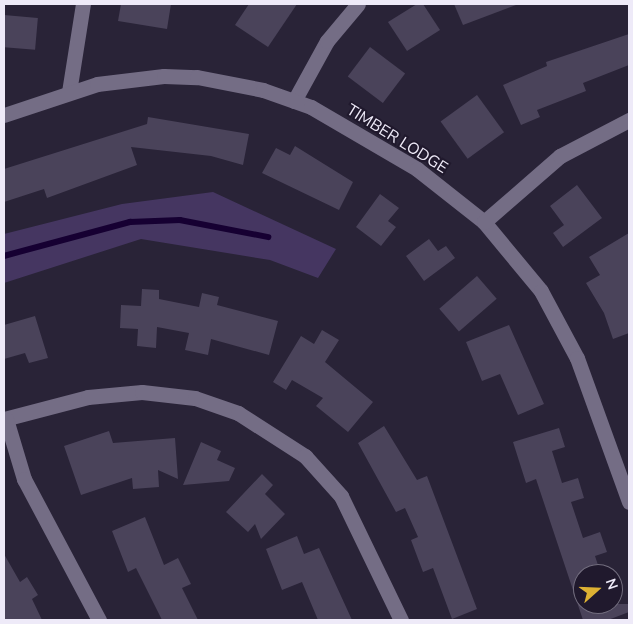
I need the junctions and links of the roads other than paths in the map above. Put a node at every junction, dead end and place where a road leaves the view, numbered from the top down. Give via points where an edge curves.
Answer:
1 (82, 4) edge
2 (358, 4) edge
3 (69, 92) junction
4 (294, 101) junction
5 (4, 115) edge
6 (629, 120) edge
7 (484, 222) junction
8 (5, 419) edge
9 (629, 502) edge
10 (99, 620) edge
11 (401, 620) edge

1 - 3 street
2 - 4 street via 327,41
3 - 4 street, TIMBER LODGE via 130,78 189,76 231,82
3 - 5 street, TIMBER LODGE
4 - 7 street, TIMBER LODGE via 417,169
6 - 7 street via 560,156
7 - 9 street, TIMBER LODGE via 518,260 558,321 577,358
8 - 10 street via 24,479
8 - 11 street via 88,397 142,392 195,398 246,417 305,456 341,496

